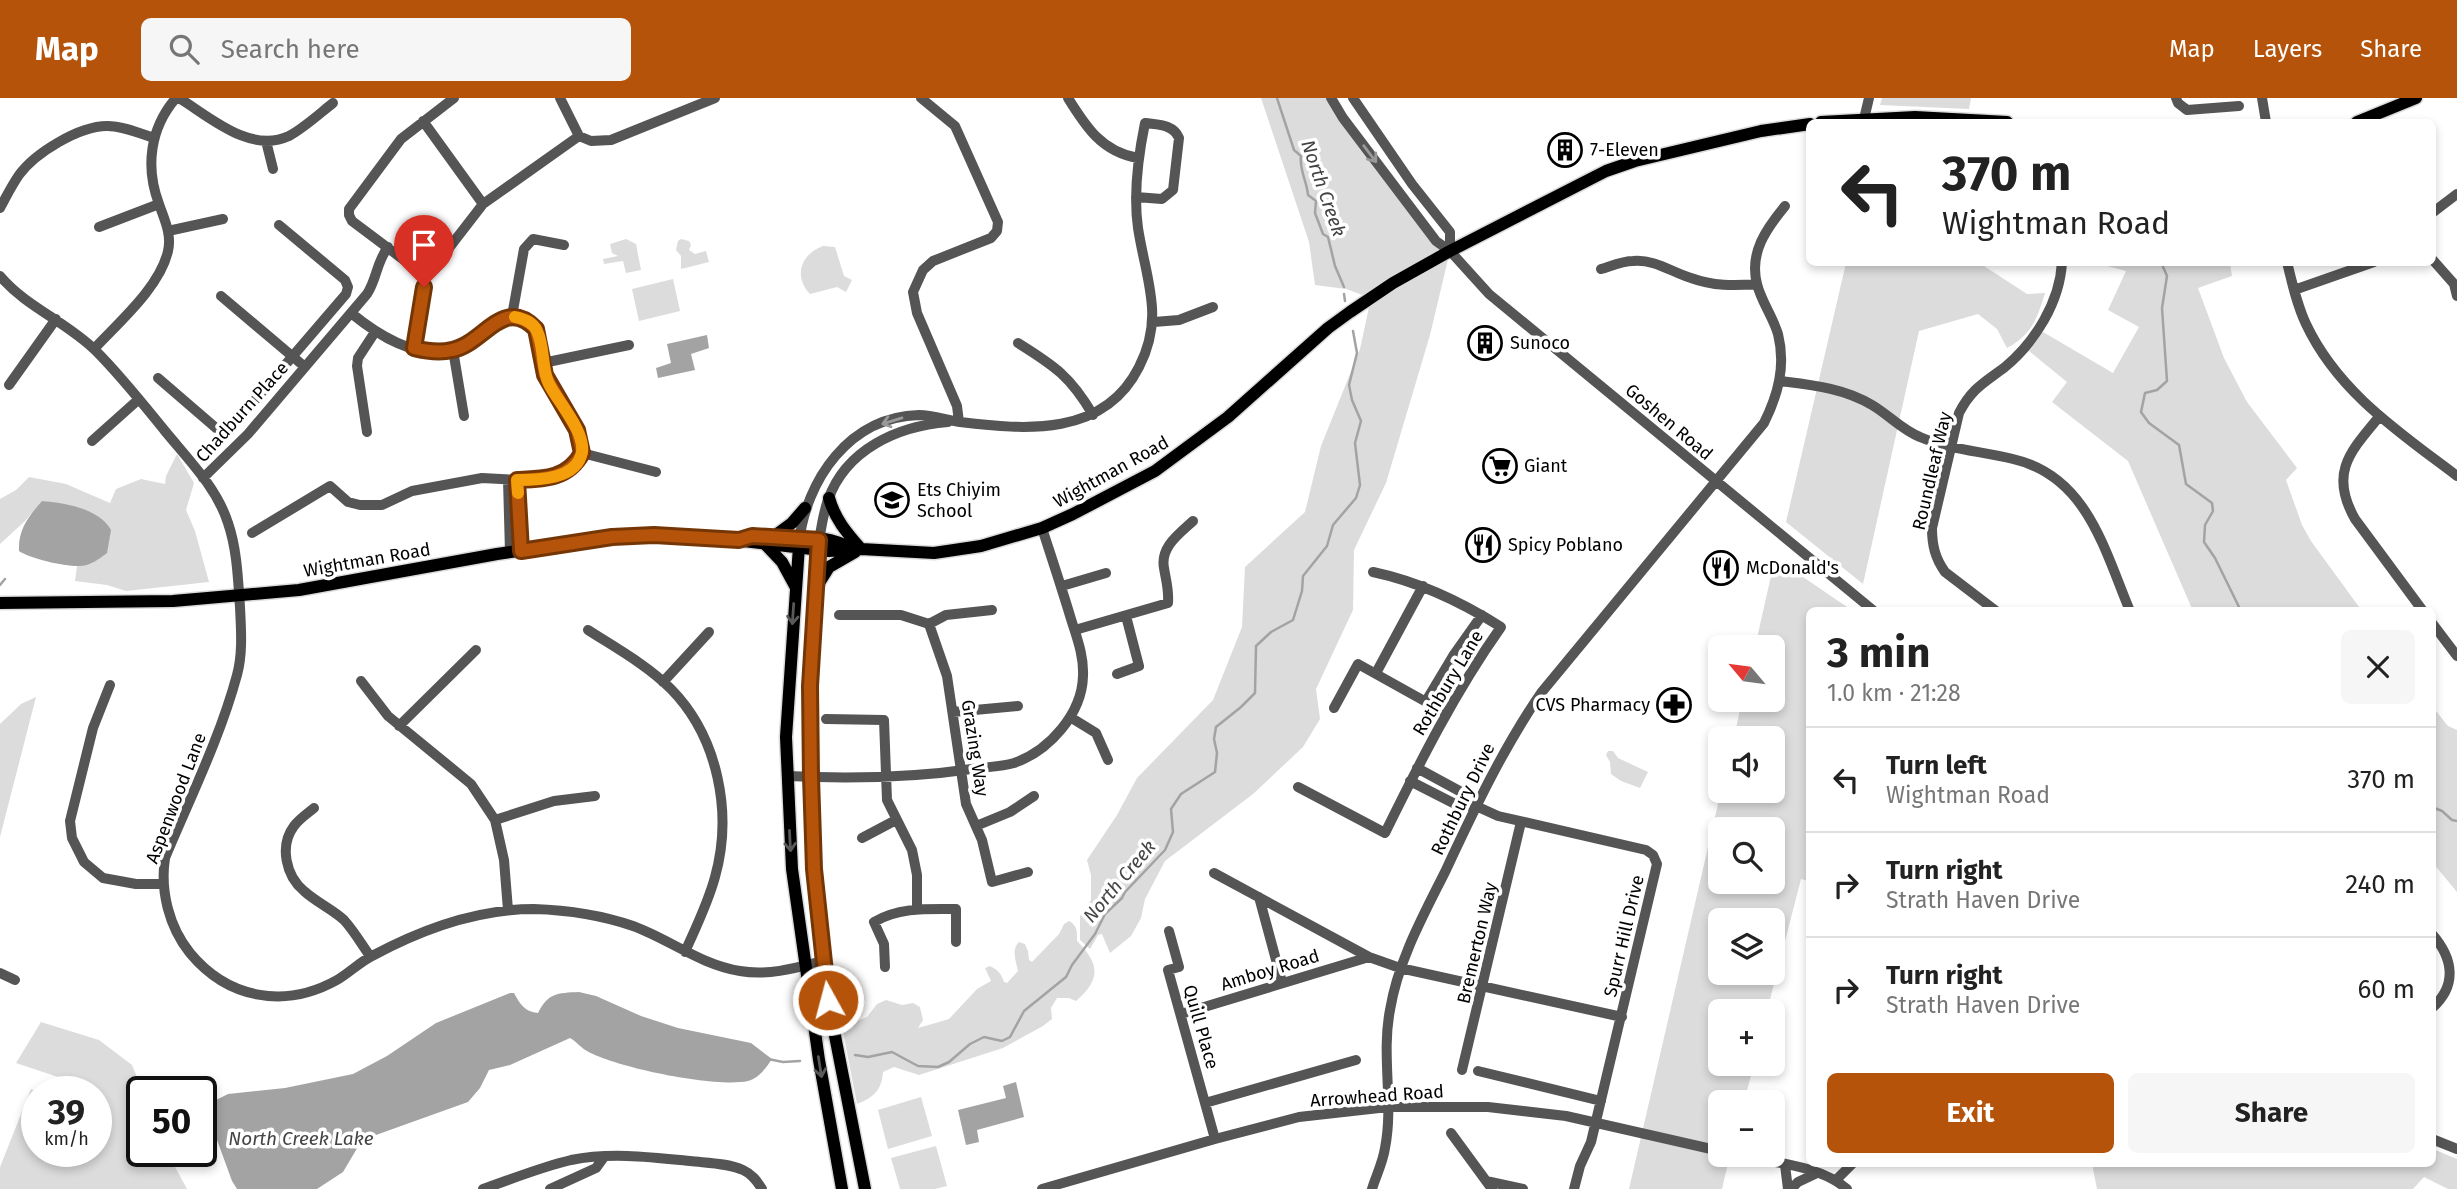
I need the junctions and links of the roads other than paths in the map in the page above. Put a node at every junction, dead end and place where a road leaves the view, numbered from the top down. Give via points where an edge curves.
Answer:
1 (178, 98) edge
2 (454, 98) edge
3 (560, 98) edge
4 (715, 98) edge
5 (921, 98) edge
6 (1068, 98) edge
7 (1331, 98) edge
8 (1353, 98) edge
9 (1869, 98) edge
10 (2176, 98) edge
11 (2262, 98) edge
12 (2416, 98) edge
13 (333, 103) dead end
14 (2239, 106) dead end
15 (1864, 118) junction
16 (1853, 119) edge
17 (1961, 119) edge
18 (2266, 119) edge
19 (2364, 119) edge
20 (423, 121) junction
21 (1806, 125) edge
22 (579, 136) junction
23 (154, 138) junction
24 (265, 141) junction
25 (1138, 158) junction
26 (273, 169) dead end
27 (2457, 194) edge
28 (1136, 197) junction
29 (159, 204) junction
30 (483, 204) junction
31 (1785, 206) dead end
32 (0, 208) edge
33 (2436, 210) edge
34 (223, 219) dead end
35 (279, 225) dead end
36 (99, 227) dead end
37 (168, 231) junction
38 (564, 245) dead end
39 (388, 247) junction
40 (1450, 251) junction
41 (2436, 264) edge
42 (2061, 266) edge
43 (2288, 266) edge
44 (2363, 266) edge
45 (1601, 269) dead end
46 (0, 276) edge
47 (1757, 284) junction
48 (424, 287) dead end
49 (2294, 290) junction
50 (221, 296) dead end
51 (2457, 296) edge
52 (1213, 307) dead end
53 (351, 313) junction
54 (512, 316) junction
55 (56, 319) junction
56 (1154, 322) junction
57 (375, 332) junction
58 (1018, 343) dead end
59 (629, 345) dead end
60 (414, 348) junction
61 (94, 349) junction
62 (453, 350) junction
63 (293, 356) junction
64 (543, 363) junction
65 (304, 367) junction
66 (158, 379) dead end
67 (1780, 381) junction
68 (9, 385) dead end
69 (139, 399) junction
70 (1093, 415) junction
71 (464, 416) dead end
72 (2379, 417) junction
73 (959, 422) junction
74 (367, 432) dead end
75 (92, 441) dead end
76 (1951, 448) junction
77 (582, 453) junction
78 (656, 472) dead end
79 (2457, 476) edge
80 (203, 478) junction
81 (512, 480) junction
82 (1717, 482) junction
83 (829, 498) junction
84 (805, 508) junction
85 (1193, 521) dead end
86 (1042, 528) junction
87 (252, 533) dead end
88 (769, 540) junction
89 (799, 542) junction
90 (818, 545) junction
91 (856, 549) junction
92 (516, 551) junction
93 (1373, 572) dead end
94 (1106, 573) dead end
95 (795, 586) junction
96 (1062, 586) junction
97 (1423, 586) junction
98 (816, 589) junction
99 (239, 595) junction
100 (0, 603) edge
101 (1869, 607) edge
102 (1991, 607) edge
103 (2128, 607) edge
104 (2420, 607) edge
105 (992, 610) dead end
106 (839, 615) dead end
107 (1482, 615) junction
108 (1126, 616) junction
109 (929, 624) junction
110 (2436, 628) edge
111 (588, 630) dead end
112 (1075, 630) junction
113 (709, 632) dead end
114 (476, 650) dead end
115 (2457, 656) edge
116 (1376, 673) junction
117 (1117, 674) dead end
118 (361, 681) dead end
119 (663, 682) junction
120 (110, 685) dead end
121 (1426, 701) junction
122 (1018, 706) dead end
123 (1334, 708) dead end
124 (953, 712) junction
125 (1446, 713) junction
126 (1070, 716) junction
127 (826, 719) dead end
128 (399, 726) junction
129 (1108, 760) dead end
130 (1417, 768) junction
131 (960, 771) junction
132 (787, 776) junction
133 (811, 777) junction
134 (885, 777) junction
135 (1410, 781) junction
136 (1298, 787) dead end
137 (595, 796) dead end
138 (1034, 796) dead end
139 (1476, 806) junction
140 (314, 808) dead end
141 (495, 820) junction
142 (896, 820) junction
143 (1521, 822) junction
144 (976, 826) junction
145 (862, 838) dead end
146 (1028, 872) dead end
147 (1214, 873) dead end
148 (163, 884) junction
149 (1259, 897) junction
150 (917, 909) junction
151 (508, 910) junction
152 (1169, 931) dead end
153 (2436, 939) edge
154 (956, 942) dead end
155 (685, 952) junction
156 (370, 956) junction
157 (1369, 957) junction
158 (823, 961) junction
159 (805, 966) junction
160 (885, 967) dead end
161 (1400, 968) junction
162 (0, 973) edge
163 (15, 980) dead end
164 (1282, 982) junction
165 (1483, 986) junction
166 (2436, 1005) edge
167 (1181, 1014) junction
168 (1622, 1017) junction
169 (1356, 1060) dead end
170 (1462, 1070) dead end
171 (1478, 1071) dead end
172 (1601, 1101) junction
173 (1205, 1103) junction
174 (1388, 1107) junction
175 (1596, 1123) junction
176 (1451, 1133) dead end
177 (1215, 1139) junction
178 (2436, 1141) edge
179 (1708, 1148) edge
180 (2457, 1149) edge
181 (604, 1157) junction
182 (1785, 1165) joint
183 (1849, 1167) edge
184 (1817, 1173) junction
185 (1836, 1180) junction
186 (1489, 1185) edge
187 (1054, 1187) edge
188 (483, 1189) edge
189 (550, 1189) edge
190 (762, 1189) edge
191 (842, 1189) edge
192 (865, 1189) edge
193 (1042, 1189) edge
194 (1372, 1189) edge
195 (1523, 1189) edge
196 (1574, 1189) edge
197 (1790, 1189) edge
198 (1847, 1189) edge

1 - 23 street via 160,120
1 - 24 street via 238,135
2 - 20 street
3 - 22 street
4 - 22 street via 611,140
5 - 73 street via 948,118 961,136 998,222 991,238 933,261 923,270 913,292
6 - 25 street via 1100,142
7 -> 40 street, Goshen Road via 1412,211
8 - 40 street, Goshen Road via 1450,232
9 - 15 street
10 - 14 street via 2187,110
11 - 18 street
12 - 19 main road
13 - 24 street via 291,135
15 - 16 main road
15 - 17 main road
20 - 30 street
20 - 39 street via 401,139 349,209 352,220
21 - 40 main road, Wightman Road via 1761,131 1606,171
22 - 30 street
23 - 29 street via 151,166
23 - 32 street via 110,126 82,132 30,163
24 - 26 street
25 - 28 street
25 - 28 street via 1145,123 1166,126 1178,134 1175,185 1170,194 1165,198
27 - 33 street
28 - 56 street
29 - 36 street
29 - 37 street
30 - 39 street via 427,273
31 - 47 street via 1760,240 1755,261
34 - 37 street
35 - 63 street, Chadburn Place via 348,287
37 - 61 street via 168,250 155,280
38 - 54 street via 533,239 527,243
39 - 53 street, Chadburn Place via 371,288
40 - 82 street, Goshen Road via 1489,294
40 - 86 main road, Wightman Road via 1328,328 1228,417 1155,471
41 - 51 street via 2454,284
42 - 76 street, Roundleaf Way via 2040,328 2023,350 1968,396
43 - 49 street
44 - 49 street
45 - 47 street via 1642,261 1717,285
46 - 55 street, Aspenwood Lane
47 - 67 street via 1778,337
48 - 60 street
49 - 72 street via 2326,359
50 - 63 street, Chadburn Place
52 - 56 street via 1179,320
53 - 57 street
53 - 65 street, Chadburn Place
54 - 62 street
54 - 64 street via 536,329
55 - 61 street, Aspenwood Lane
55 - 68 street
56 - 70 street via 1138,370 1115,400
57 - 60 street
57 - 74 street via 357,366
58 - 70 street via 1064,374
59 - 64 street
60 - 62 street
61 - 69 street, Aspenwood Lane
62 - 71 street
63 - 65 street, Chadburn Place
63 - 66 street, Chadburn Place via 231,428 224,430
64 - 77 street via 550,386 577,430
65 - 80 street, Chadburn Place via 248,434
67 - 76 street via 1850,394 1915,435
67 - 82 street, Rothbury Drive via 1764,423
69 - 75 street
69 - 80 street, Aspenwood Lane
70 - 73 street via 1047,427
72 - 79 street
72 - 104 street via 2350,452 2342,481 2346,502
73 - 83 street via 922,424 890,435 846,468
73 -> 84 street via 917,415 863,432 830,460
76 - 102 street, Roundleaf Way via 1932,544 1945,572
76 - 103 street via 2014,459 2059,479 2090,517
77 - 78 street
77 - 81 street via 576,463 549,479
80 - 99 street, Aspenwood Lane via 228,522
81 - 87 street via 482,478 412,491 371,506 348,502 330,486
81 - 92 street
82 - 101 street, Goshen Road
82 - 139 street, Rothbury Drive via 1541,694
83 - 90 street
83 - 91 main road
84 - 88 main road
84 - 89 street
85 - 108 street via 1166,549 1167,603
86 - 91 main road, Wightman Road via 981,546 934,552
86 - 96 street
88 - 89 main road, Wightman Road
88 - 92 main road, Wightman Road via 752,536 739,540 622,536
88 - 95 main road
89 - 90 main road, Wightman Road
89 - 95 main road
90 - 91 main road, Wightman Road
90 - 98 main road
91 - 98 main road via 829,568
92 - 99 main road, Wightman Road via 299,590
93 - 97 street, Rothbury Lane
94 - 96 street
95 -> 132 main road
96 - 112 street
97 - 107 street, Rothbury Lane
97 - 116 street
98 - 133 main road
99 - 100 main road, Wightman Road via 173,601
99 - 148 street, Aspenwood Lane via 242,638 238,673 165,858
105 - 109 street via 946,615
106 - 109 street via 901,615
107 - 121 street
107 - 125 street, Rothbury Lane via 1501,627
108 - 112 street
108 - 117 street via 1139,666
109 - 124 street, Grazing Way via 947,676
110 - 115 street
111 - 119 street
112 - 126 street via 1083,679
113 - 119 street
114 - 128 street
116 - 121 street
116 - 123 street via 1358,664
118 - 128 street
119 - 155 street via 704,736 719,780 722,812 723,831 711,893
120 - 148 street via 93,728 73,808 72,838 84,862 103,878
121 - 125 street
122 - 124 street
124 - 131 street, Grazing Way
125 - 130 street, Rothbury Lane
126 - 129 street via 1096,733
126 - 131 street via 1058,733 1028,756 1013,763
127 - 134 street via 884,720
128 - 141 street via 461,773
130 - 135 street, Rothbury Lane
130 - 139 street via 1465,794
131 - 134 street
131 - 144 street, Grazing Way
132 - 133 street
132 -> 159 main road via 792,869
133 - 134 street
133 - 158 main road
134 - 142 street via 887,800
135 - 136 street, Rothbury Lane via 1385,833
135 - 139 street via 1459,806
137 - 141 street via 554,801
138 - 144 street
139 - 143 street, Spurr Hill Drive
139 - 161 street, Rothbury Drive
140 - 156 street via 290,832 286,859 290,873 304,892 345,921
141 - 151 street
142 - 145 street
142 - 150 street via 915,859
143 - 165 street, Bremerton Way
143 - 168 street, Spurr Hill Drive via 1653,855 1656,874
144 - 146 street, Grazing Way via 992,881
147 - 149 street
148 - 156 street, Aspenwood Lane via 173,923 186,948 199,964 238,989 282,998 304,995 339,979
149 - 157 street
149 - 164 street
150 - 154 street via 956,909
150 - 160 street via 874,922 884,944
151 - 155 street, Aspenwood Lane via 597,916 633,926
151 - 156 street, Aspenwood Lane via 466,916
152 - 167 street, Quill Place via 1179,967 1168,970
153 - 166 street via 2451,958 2454,974 2445,998
155 - 159 street, Aspenwood Lane via 741,972 768,973
157 - 161 street
157 - 164 street, Amboy Road
158 - 159 street, Aspenwood Lane
158 - 192 main road
159 -> 191 main road
161 - 165 street
161 - 174 street, Rothbury Drive via 1386,1039
162 - 163 street
164 - 167 street, Amboy Road
165 - 168 street
165 - 170 street, Bremerton Way
167 - 173 street, Quill Place
168 - 172 street, Spurr Hill Drive
169 - 173 street
171 - 172 street
172 - 175 street, Spurr Hill Drive
173 - 177 street, Quill Place
174 - 175 street, Arrowhead Road via 1488,1107
174 - 177 street, Arrowhead Road via 1299,1117
174 - 194 street, Rothbury Drive via 1385,1149
175 - 179 street, Arrowhead Road
175 - 196 street, Spurr Hill Drive
176 - 186 street
177 - 187 street, Arrowhead Road
178 - 180 street
181 - 188 street via 568,1161
181 - 189 street via 596,1168
181 - 190 street via 715,1163 745,1171
182 - 184 street
182 - 197 street
183 - 185 street
184 - 185 street
184 - 197 street
185 - 198 street
186 - 195 street
187 - 193 street, Arrowhead Road

